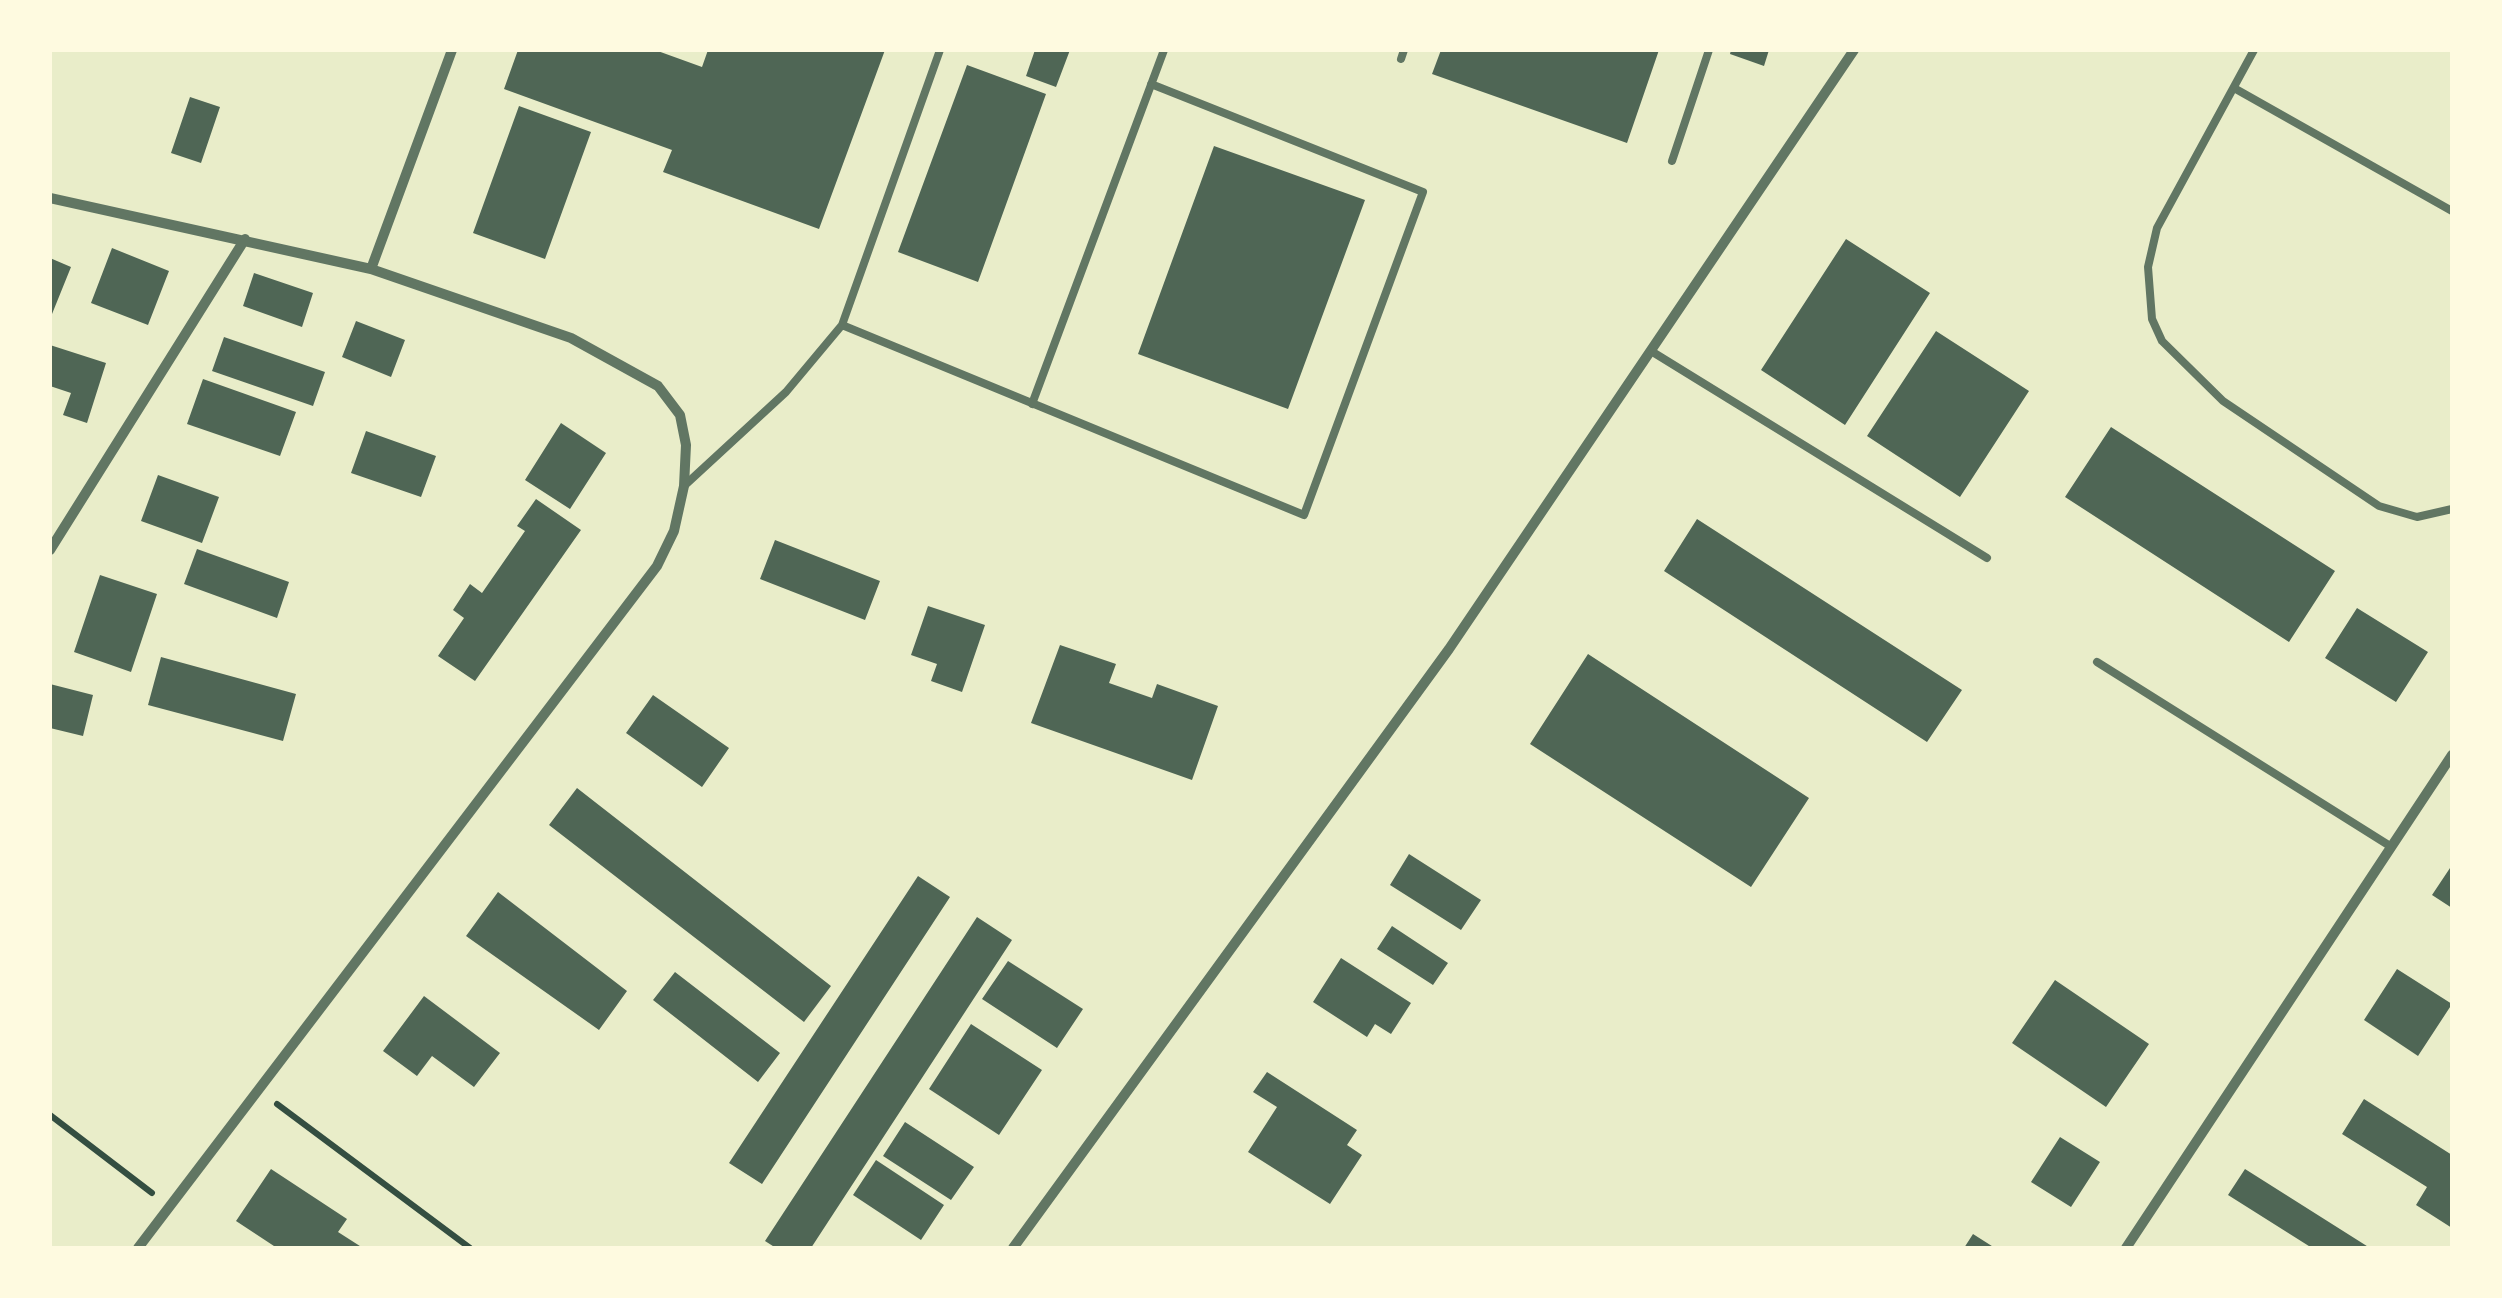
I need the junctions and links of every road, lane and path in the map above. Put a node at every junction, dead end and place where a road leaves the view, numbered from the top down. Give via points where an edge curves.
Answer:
1 (452, 50) edge
2 (940, 50) edge
3 (1164, 50) edge
4 (1709, 50) edge
5 (1854, 50) edge
6 (2254, 50) edge
7 (1151, 84) junction
8 (2234, 88) junction
9 (1672, 162) dead end
10 (50, 198) edge
11 (2452, 210) edge
12 (245, 239) junction
13 (372, 269) junction
14 (842, 325) junction
15 (1650, 351) junction
16 (1032, 404) junction
17 (684, 486) junction
18 (2452, 509) edge
19 (50, 550) edge
20 (1987, 558) dead end
21 (2097, 662) dead end
22 (2452, 755) edge
23 (2390, 846) junction
24 (256, 1089) junction
25 (50, 1115) edge
26 (169, 1206) junction
27 (138, 1248) edge
28 (470, 1248) edge
29 (1013, 1248) edge
30 (2126, 1248) edge

1 - 13 street
2 - 14 lane
3 - 7 lane
4 - 9 lane
5 - 15 street
6 - 8 lane
7 - 16 lane
7 - 16 lane via 1423,192 1304,515
8 - 11 lane
8 - 18 lane via 2157,228 2148,293 2162,341 2223,401 2379,506 2417,517
10 - 12 street
12 - 13 street
12 - 19 street
13 - 17 street via 571,338 658,386 680,416
14 - 16 lane
14 - 17 lane via 786,392
15 - 20 lane
15 - 29 street via 1449,650
17 - 24 street via 674,530 656,566
21 - 23 lane
22 - 23 street
23 - 30 street
24 - 26 street
24 - 28 path
25 - 26 path
26 - 27 street

